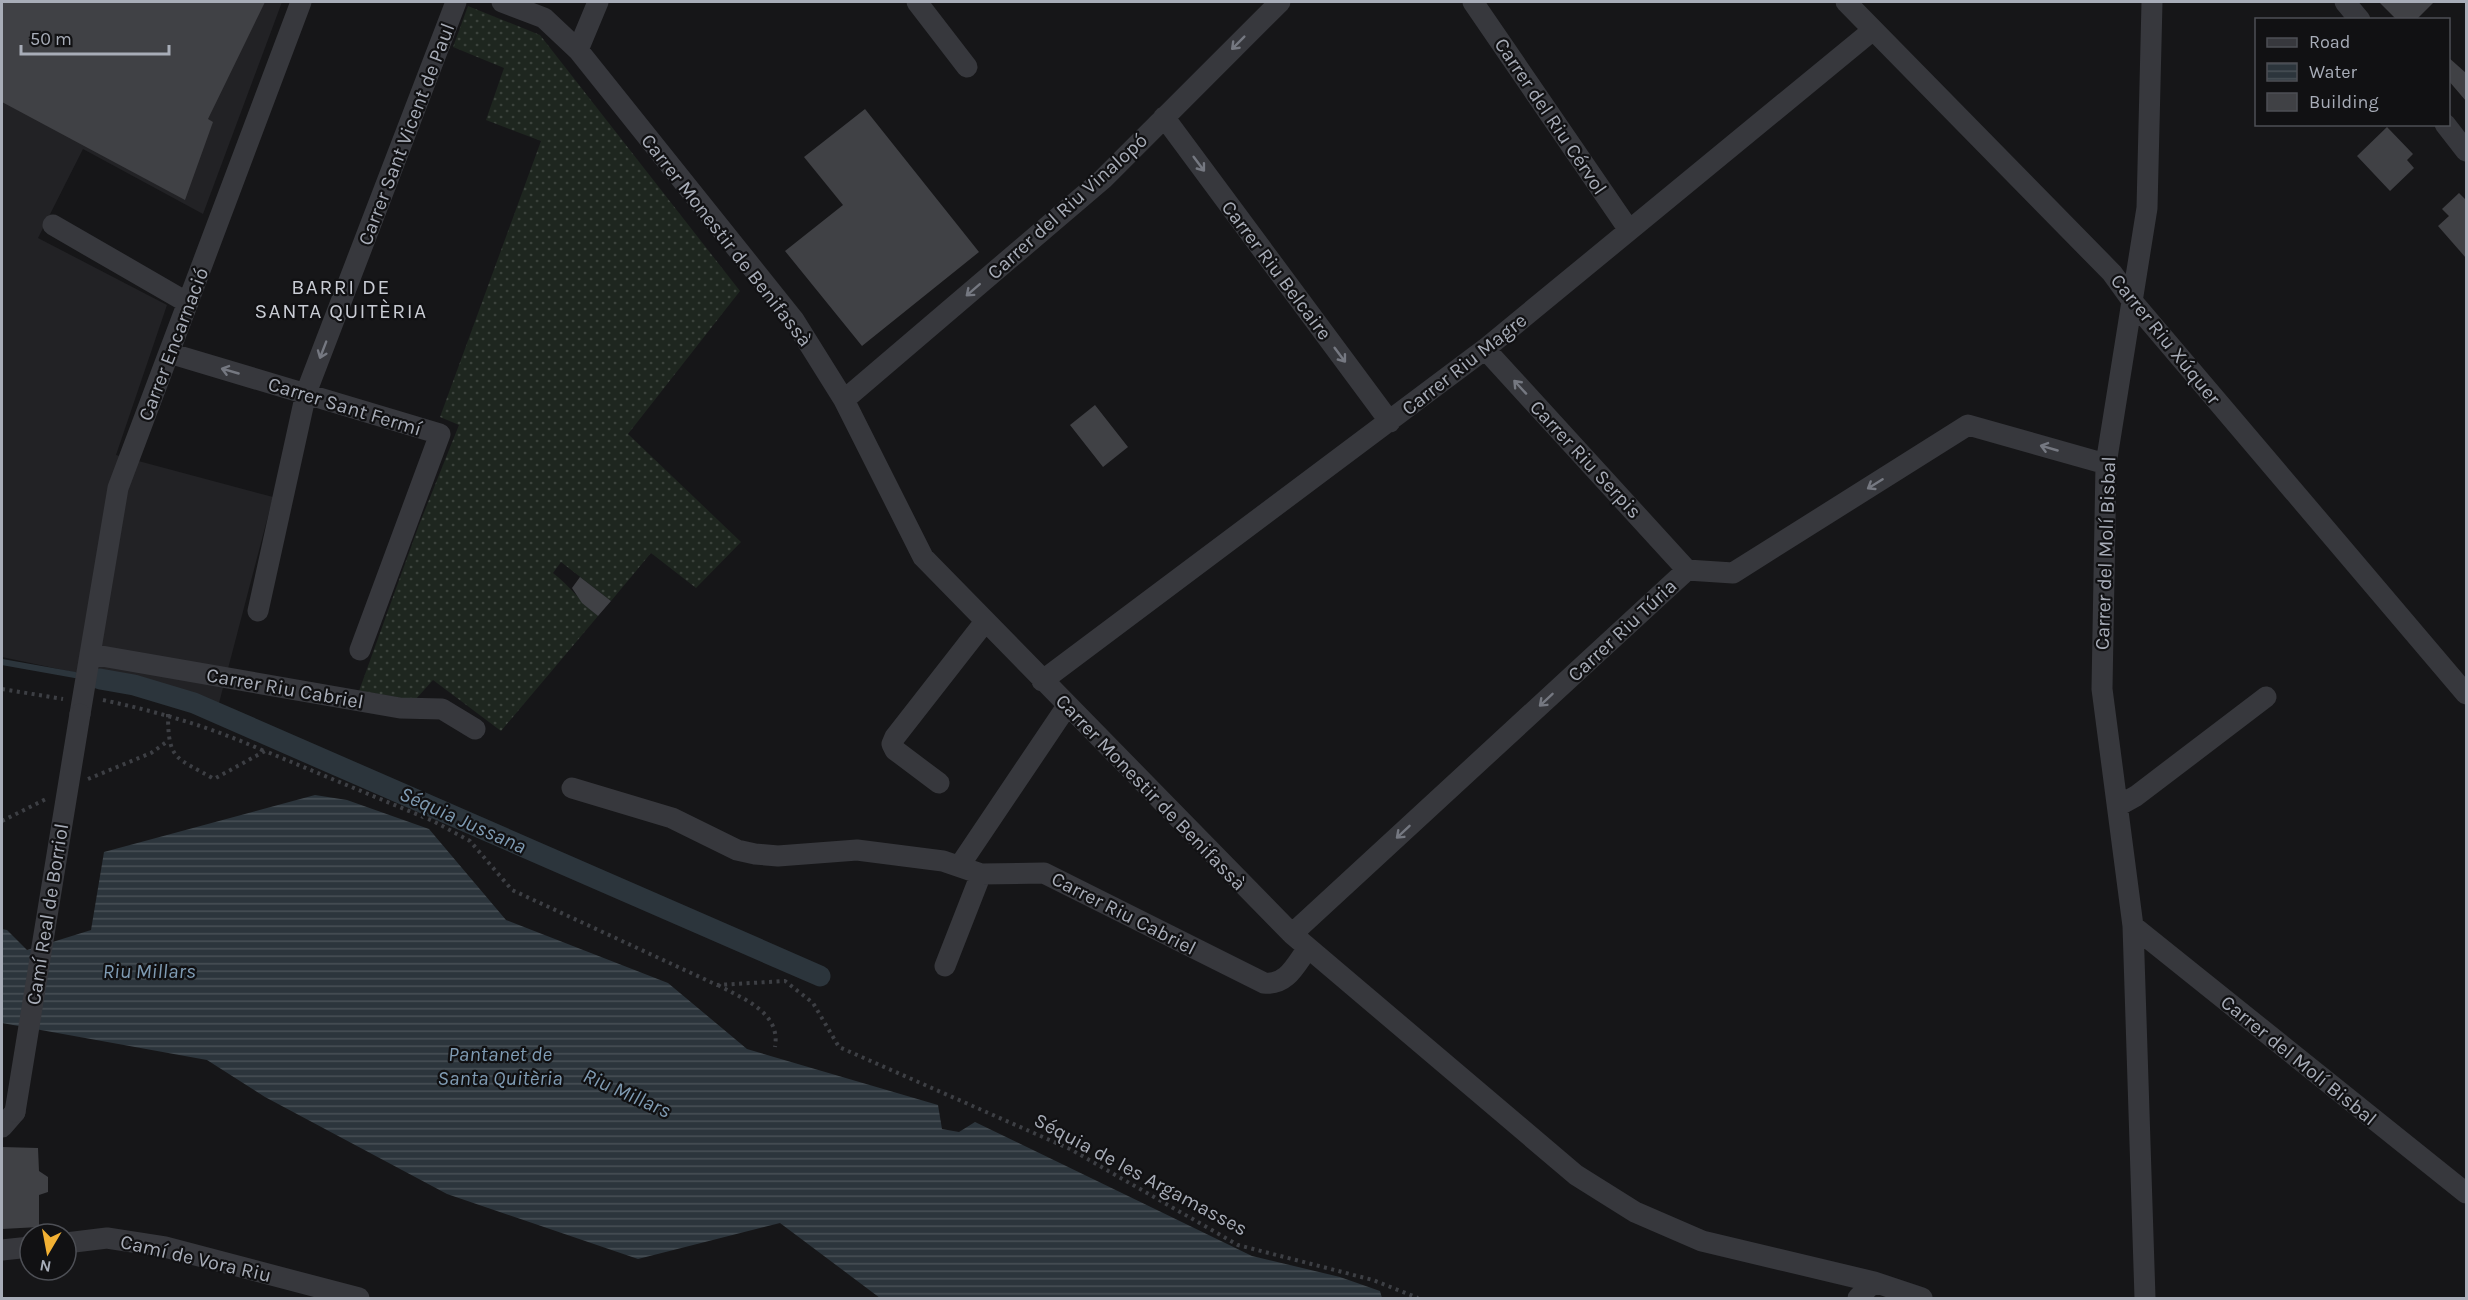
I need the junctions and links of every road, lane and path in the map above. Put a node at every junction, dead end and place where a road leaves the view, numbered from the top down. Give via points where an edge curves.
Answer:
1 (301, 2) edge
2 (456, 2) edge
3 (502, 2) edge
4 (598, 2) edge
5 (917, 2) edge
6 (1280, 2) edge
7 (1473, 2) edge
8 (1846, 2) edge
9 (2152, 2) edge
10 (2345, 2) edge
11 (2358, 18) edge
12 (1874, 30) junction
13 (578, 50) junction
14 (967, 67) dead end
15 (1164, 117) junction
16 (2447, 126) edge
17 (2466, 151) edge
18 (54, 225) dead end
19 (1629, 230) junction
20 (2133, 302) junction
21 (188, 303) junction
22 (1485, 349) junction
23 (169, 353) junction
24 (306, 393) junction
25 (844, 400) junction
26 (1390, 422) junction
27 (2106, 464) junction
28 (1687, 570) junction
29 (258, 611) dead end
30 (984, 623) junction
31 (360, 650) dead end
32 (90, 654) junction
33 (1042, 681) junction
34 (2, 688) edge
35 (2466, 694) edge
36 (2266, 697) dead end
37 (81, 705) junction
38 (1067, 706) junction
39 (168, 714) junction
40 (475, 729) dead end
41 (264, 751) junction
42 (939, 783) dead end
43 (572, 788) dead end
44 (2118, 806) junction
45 (960, 865) junction
46 (981, 874) junction
47 (2133, 926) junction
48 (1292, 934) junction
49 (1308, 948) junction
50 (945, 966) dead end
51 (717, 985) junction
52 (775, 1047) dead end
53 (8, 1119) edge
54 (2466, 1193) edge
55 (78, 1242) edge
56 (18, 1248) edge
57 (2, 1250) edge
58 (1874, 1282) junction
59 (359, 1299) edge
60 (1418, 1299) edge
61 (1858, 1299) edge
62 (1922, 1299) edge
63 (2145, 1299) edge

1 - 21 street, Carrer Encarnació
2 -> 24 street, Carrer Sant Vicent de Paul
3 - 13 street, Carrer Monestir de Benifassà via 544,18
4 - 13 street
5 - 14 street
6 -> 15 street, Carrer del Riu Vinalopó
7 - 19 street, Carrer del Riu Cérvol
8 - 12 street, Carrer Riu Xúquer
9 - 20 street, Carrer del Molí Bisbal via 2147,208
10 - 11 street
12 - 19 street, Carrer Riu Magre
12 - 20 street, Carrer Riu Xúquer via 2112,273
13 - 25 street, Carrer Monestir de Benifassà via 794,320
15 -> 25 street, Carrer del Riu Vinalopó via 1103,179
15 -> 26 street, Carrer Riu Belcaire
16 - 17 street
18 - 21 street
19 - 22 street, Carrer Riu Magre
20 - 27 street, Carrer del Molí Bisbal
20 - 35 street, Carrer Riu Xúquer
21 - 23 street, Carrer Encarnació
22 - 26 street, Carrer Riu Magre
28 -> 22 street, Carrer Riu Serpis
24 -> 23 street, Carrer Sant Fermí
23 - 32 street, Carrer Encarnació via 118,488
24 - 29 street, Carrer Sant Vicent de Paul
24 - 31 street, Carrer Sant Fermí via 440,434
25 - 30 street, Carrer Monestir de Benifassà via 923,557
26 - 33 street, Carrer Riu Magre
27 -> 28 street, Carrer Riu Túria via 1968,425 1733,573
27 - 44 street, Carrer del Molí Bisbal via 2102,689
28 -> 48 street, Carrer Riu Túria
30 - 33 street, Carrer Monestir de Benifassà
30 - 42 street via 892,744
32 - 37 street, Carrer Encarnació
32 - 40 street, Carrer Riu Cabriel via 400,708 442,709
33 - 38 street, Carrer Monestir de Benifassà
34 - 37 path
36 - 44 street
37 - 39 path
37 - 53 street, Camí Real de Borriol, bridge
38 - 45 street
38 - 48 street, Carrer Monestir de Benifassà
39 - 41 path via 217,729
39 - 41 path via 168,741 173,755 214,779
41 - 51 path via 434,821 470,841 512,890
43 - 45 street, Carrer Riu Cabriel via 672,818 737,850 755,854 857,850
44 - 47 street, Carrer del Molí Bisbal
45 - 46 street, Carrer Riu Cabriel
46 - 49 street, Carrer Riu Cabriel via 1031,871 1055,877 1264,983 1284,980
46 - 50 street
47 - 54 street, Carrer del Molí Bisbal
47 - 63 street, Carrer del Molí Bisbal
48 - 49 street, Carrer Monestir de Benifassà
49 - 58 street, Carrer Monestir de Benifassà via 1576,1174 1635,1212 1702,1241
51 - 52 path via 768,1015 774,1025
51 - 60 path, Séquia de les Argamasses via 785,981 813,1003 839,1047 1070,1149 1238,1245 1373,1280
55 - 59 street, Camí de Vora Riu via 107,1238 165,1247
56 - 57 street
58 - 61 street
58 - 62 street, Carrer Monestir de Benifassà

